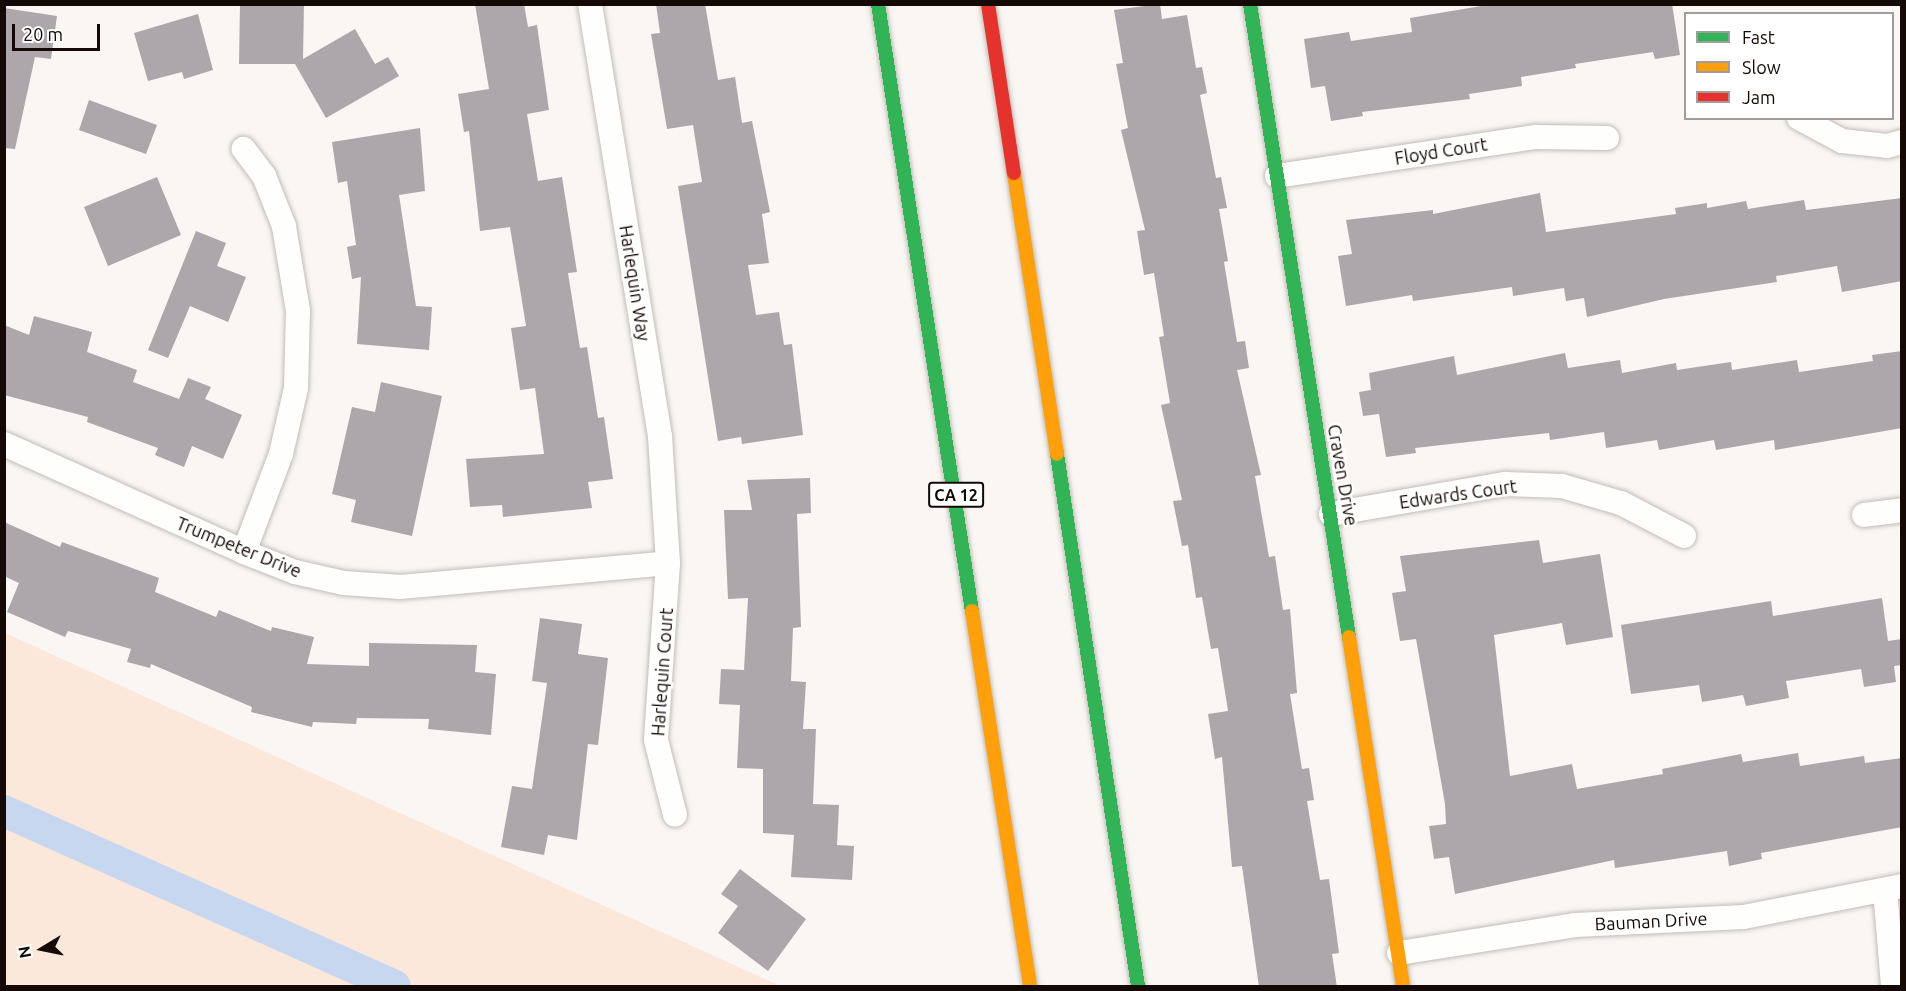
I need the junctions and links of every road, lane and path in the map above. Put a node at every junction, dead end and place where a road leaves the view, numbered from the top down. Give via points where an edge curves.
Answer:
1 (590, 4) edge
2 (879, 4) edge
3 (988, 4) edge
4 (1250, 4) edge
5 (1803, 120) edge
6 (1607, 138) dead end
7 (1902, 142) edge
8 (244, 149) dead end
9 (1277, 176) junction
10 (4, 444) edge
11 (1902, 510) edge
12 (1331, 514) junction
13 (1864, 515) dead end
14 (1684, 536) dead end
15 (244, 552) junction
16 (668, 563) junction
17 (675, 814) dead end
18 (1893, 888) edge
19 (1399, 952) junction
20 (1030, 987) edge
21 (1138, 987) edge
22 (1403, 987) edge
23 (1893, 987) edge

1 - 16 street, Harlequin Way via 660,436
2 - 20 main road, CA 12
3 - 21 main road
4 - 9 main road, Craven Drive
5 - 7 street via 1842,141 1887,146
6 - 9 street, Floyd Court via 1536,137
8 - 15 street via 264,176 284,226 298,311 291,410 281,454
9 - 12 main road, Craven Drive
10 - 15 street, Trumpeter Drive
11 - 13 street
12 - 14 street, Edwards Court via 1505,484 1562,486 1621,503
12 - 19 main road, Craven Drive
15 - 16 street, Trumpeter Drive via 295,572 344,583 401,587
16 - 17 street, Harlequin Court via 656,740
18 - 19 street, Bauman Drive via 1744,917 1575,925
18 - 23 street
19 - 22 main road, Craven Drive

